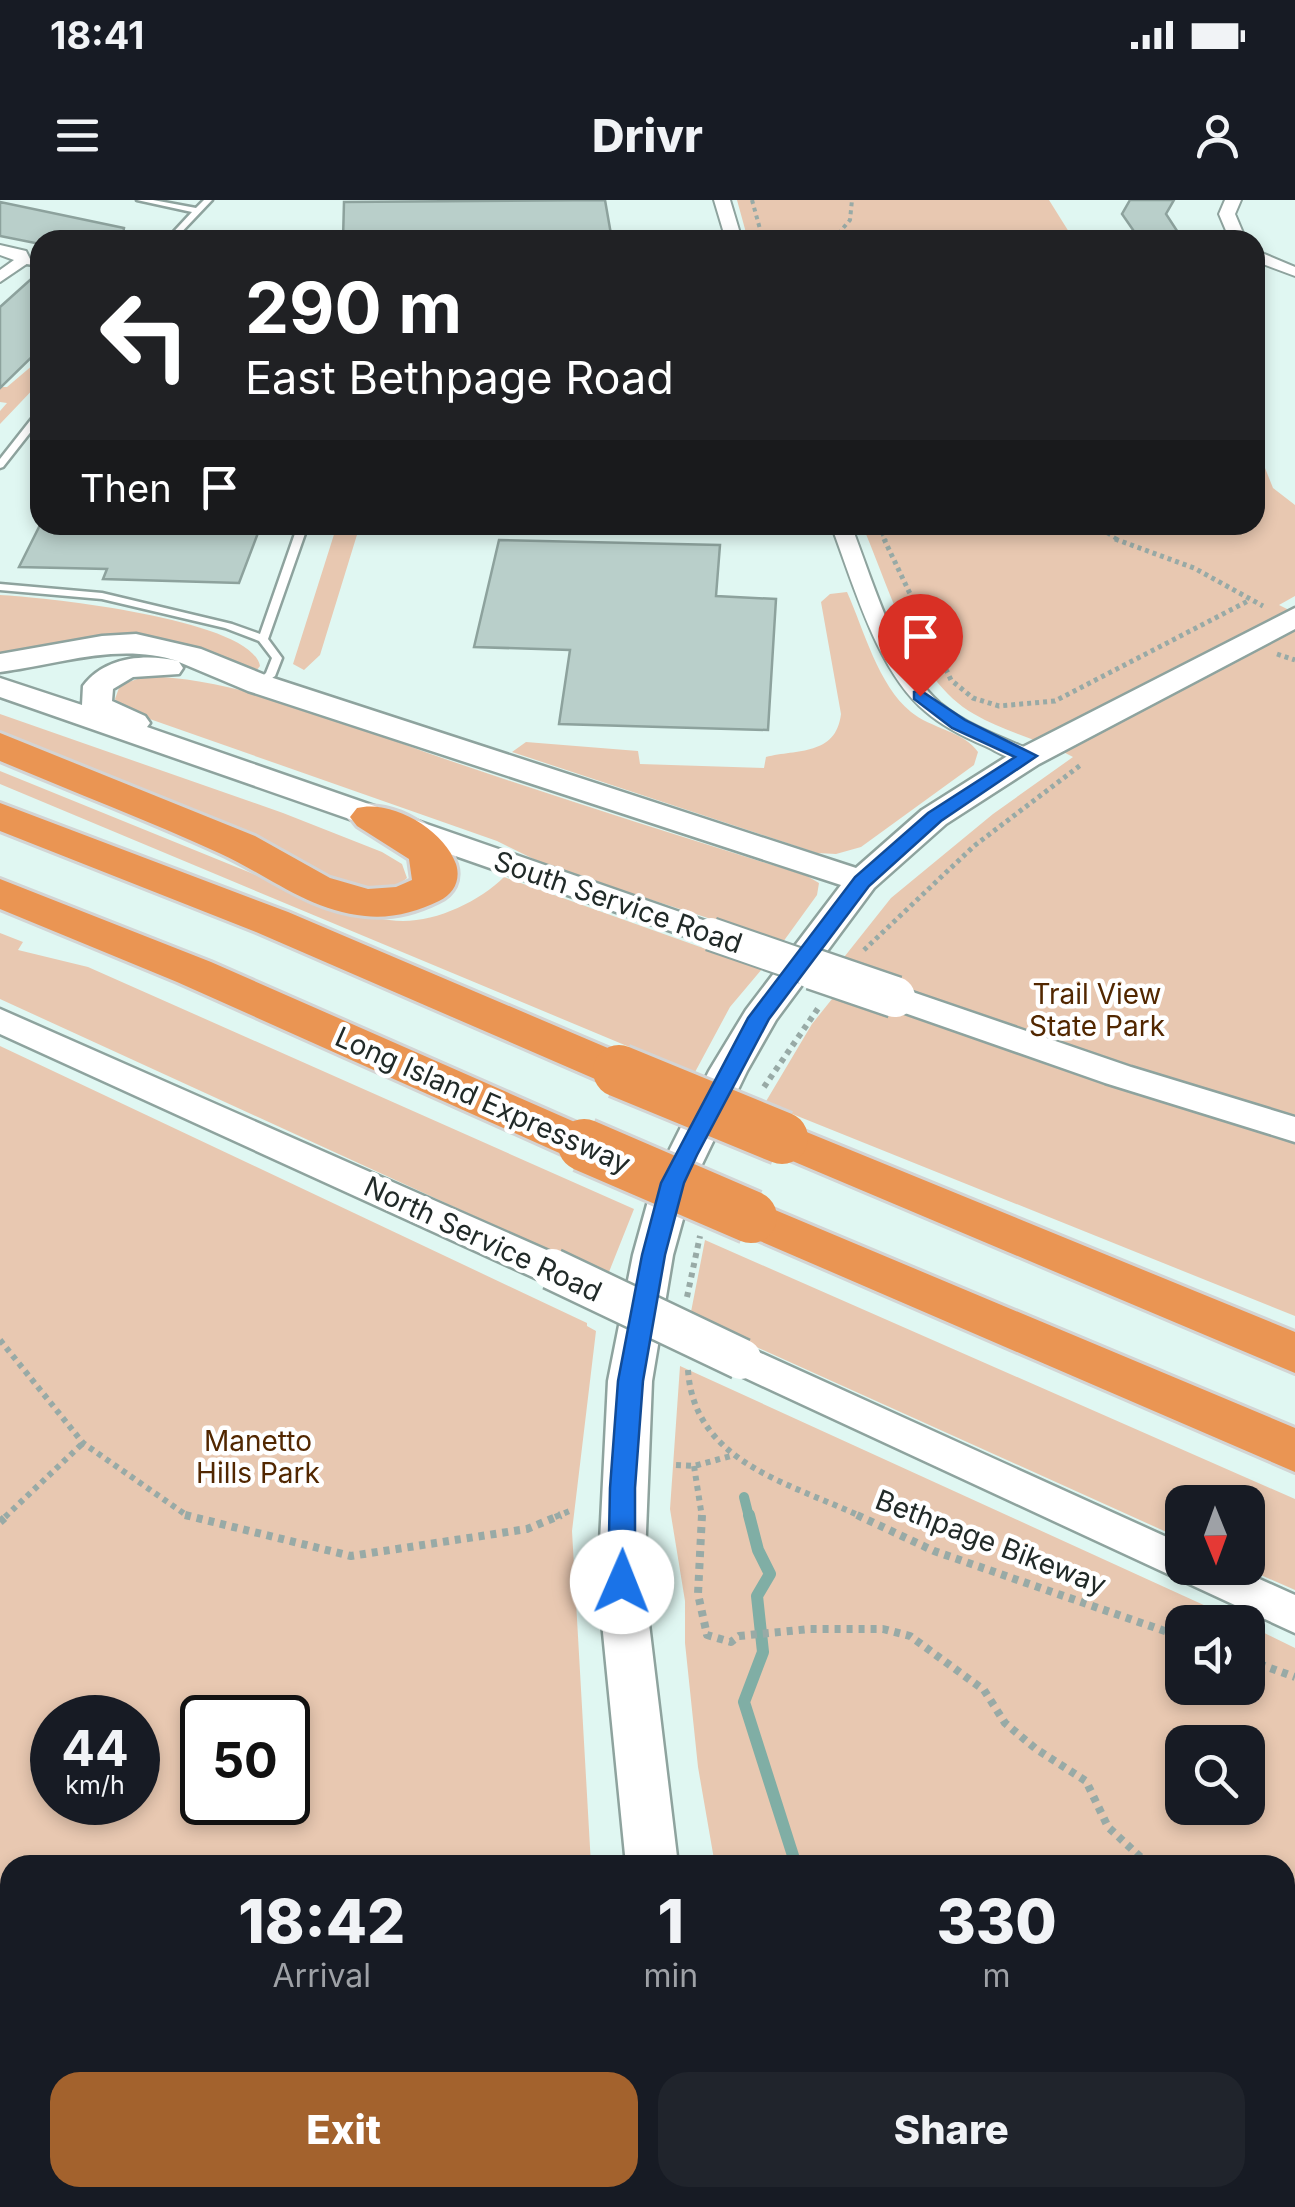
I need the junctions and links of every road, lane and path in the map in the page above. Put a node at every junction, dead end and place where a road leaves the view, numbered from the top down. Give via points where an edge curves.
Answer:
1 (141, 200) edge
2 (208, 200) edge
3 (722, 200) edge
4 (752, 200) edge
5 (852, 200) edge
6 (1233, 200) edge
7 (198, 212) junction
8 (180, 230) edge
9 (731, 230) edge
10 (761, 230) edge
11 (842, 230) edge
12 (1234, 230) edge
13 (0, 250) edge
14 (1265, 260) edge
15 (30, 261) edge
16 (30, 262) edge
17 (1292, 272) dead end
18 (2, 274) edge
19 (30, 427) edge
20 (0, 465) edge
21 (299, 535) edge
22 (845, 535) edge
23 (883, 535) edge
24 (1110, 535) edge
25 (0, 587) edge
26 (1295, 617) edge
27 (263, 639) junction
28 (1276, 654) dead end
29 (1295, 660) edge
30 (0, 663) edge
31 (259, 684) junction
32 (0, 687) edge
33 (0, 746) edge
34 (1028, 756) junction
35 (271, 781) junction
36 (0, 795) edge
37 (0, 816) edge
38 (372, 817) junction
39 (862, 882) junction
40 (0, 893) edge
41 (272, 922) junction
42 (0, 1020) edge
43 (1295, 1130) edge
44 (0, 1340) edge
45 (1295, 1354) edge
46 (83, 1443) junction
47 (1295, 1451) edge
48 (676, 1464) dead end
49 (694, 1466) junction
50 (572, 1510) dead end
51 (0, 1522) edge
52 (1165, 1555) edge
53 (1229, 1585) edge
54 (1295, 1615) edge
55 (1165, 1631) edge
56 (1265, 1666) edge
57 (1295, 1677) edge
58 (651, 1855) edge
59 (1138, 1855) edge

1 - 7 lane
2 - 7 lane
3 - 9 street
4 - 10 path
5 - 11 path
6 - 12 street via 1227,214
7 - 8 lane
13 - 15 street
14 - 17 street
16 - 18 street
19 - 20 lane
21 - 27 lane
22 - 34 street via 920,696 958,724
23 - 24 path via 951,680 984,704 1021,708 1054,701 1248,600 1208,575
25 - 27 lane via 102,596
26 - 34 main road
27 - 31 lane via 278,658
28 - 29 path
30 - 31 main road via 138,643 190,655
31 - 35 main road via 134,667 105,678 96,694 104,711
31 - 39 main road
32 - 35 main road, South Service Road
33 - 38 highway via 240,845 314,888 366,903 405,900 433,888 433,856
34 - 39 main road via 934,817
35 - 38 main road, South Service Road
36 - 41 highway
37 - 41 highway
38 - 43 main road, South Service Road, bridge
39 - 58 main road via 759,1018 728,1071 672,1183 654,1255 630,1381 622,1488 622,1582
40 - 47 highway, Long Island Expressway, bridge
41 - 45 highway, bridge
42 - 52 main road, North Service Road, bridge
44 - 46 path
46 - 50 path via 190,1518 351,1556 527,1529
46 - 51 path
48 - 49 path
49 - 55 path, Bethpage Bikeway via 732,1456 934,1551
49 - 59 path via 702,1516 698,1617 707,1635 731,1642 788,1631 883,1629 910,1636 984,1690 1036,1750 1086,1781 1108,1826
53 - 54 main road
56 - 57 path

